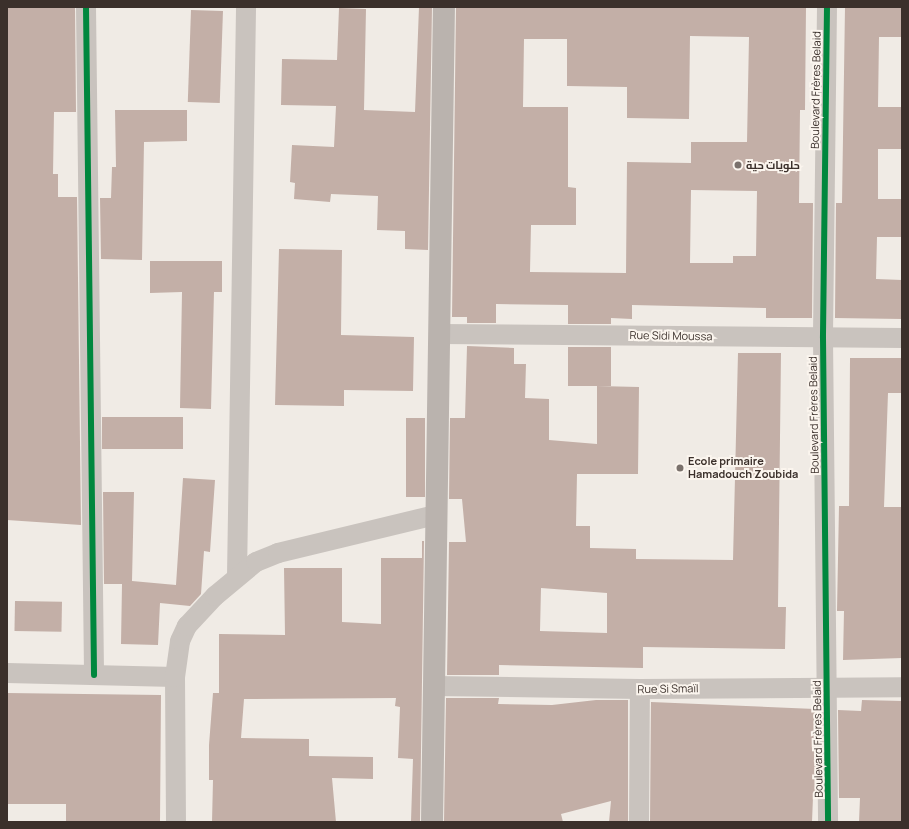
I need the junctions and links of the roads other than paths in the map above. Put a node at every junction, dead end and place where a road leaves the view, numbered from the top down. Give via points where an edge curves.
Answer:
1 (86, 7) edge
2 (246, 7) edge
3 (444, 7) edge
4 (827, 7) edge
5 (439, 334) junction
6 (823, 338) junction
7 (902, 338) edge
8 (435, 515) junction
9 (237, 576) junction
10 (7, 673) edge
11 (94, 675) junction
12 (176, 677) junction
13 (434, 686) junction
14 (827, 686) junction
15 (902, 687) edge
16 (640, 689) junction
17 (176, 822) edge
18 (432, 822) edge
19 (639, 822) edge
20 (828, 822) edge

1 - 11 street
2 - 9 street
3 - 5 main road
4 - 6 street, Boulevard Frères Belaid
5 - 6 street, Rue Sidi Moussa
5 - 8 main road
6 - 7 street, Rue Sidi Moussa
6 - 14 street, Boulevard Frères Belaid
8 - 9 street via 278,553 256,562
8 - 13 main road
9 - 12 street via 187,626 180,642
10 - 11 street
11 - 12 street
12 - 17 street
13 - 16 street, Rue Si Smaïl
13 - 18 main road
14 - 15 street, Rue Si Smaïl
14 - 16 street, Rue Si Smaïl
14 - 20 street, Boulevard Frères Belaid
16 - 19 street

